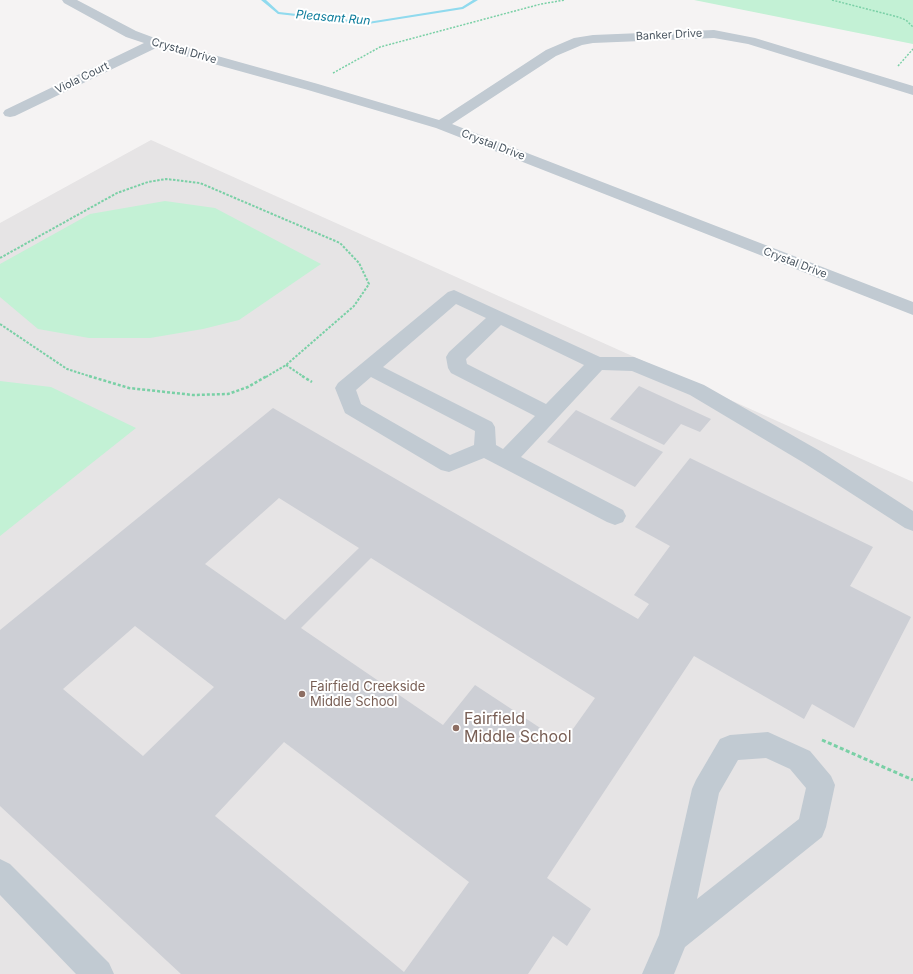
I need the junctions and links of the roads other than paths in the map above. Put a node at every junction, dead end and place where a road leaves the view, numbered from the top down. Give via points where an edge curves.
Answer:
1 (68, 0) edge
2 (155, 43) junction
3 (913, 91) edge
4 (10, 113) dead end
5 (441, 125) junction
6 (913, 309) edge
7 (498, 317) junction
8 (597, 363) junction
9 (369, 368) junction
10 (549, 414) junction
11 (484, 449) junction
12 (506, 459) junction
13 (615, 516) dead end
14 (913, 522) edge
15 (4, 885) edge
16 (674, 936) junction
17 (98, 974) edge
18 (658, 974) edge

1 - 2 street, Crystal Drive via 131,34
2 - 4 street, Viola Court
2 - 5 street, Crystal Drive
3 - 5 street, Banker Drive via 730,36 700,33 598,39 579,41 551,53
5 - 6 street, Crystal Drive
7 - 8 street
7 - 9 street via 454,296
7 - 10 street via 456,357 458,368
8 - 10 street
8 - 14 street via 634,364 697,390 812,457
9 - 11 street via 485,427
9 - 11 street via 345,388 352,408 449,464
10 - 12 street
11 - 12 street
12 - 13 street
15 - 17 street
16 - 16 street via 812,827 821,786 800,760 768,745 730,748 706,789
16 - 18 street

